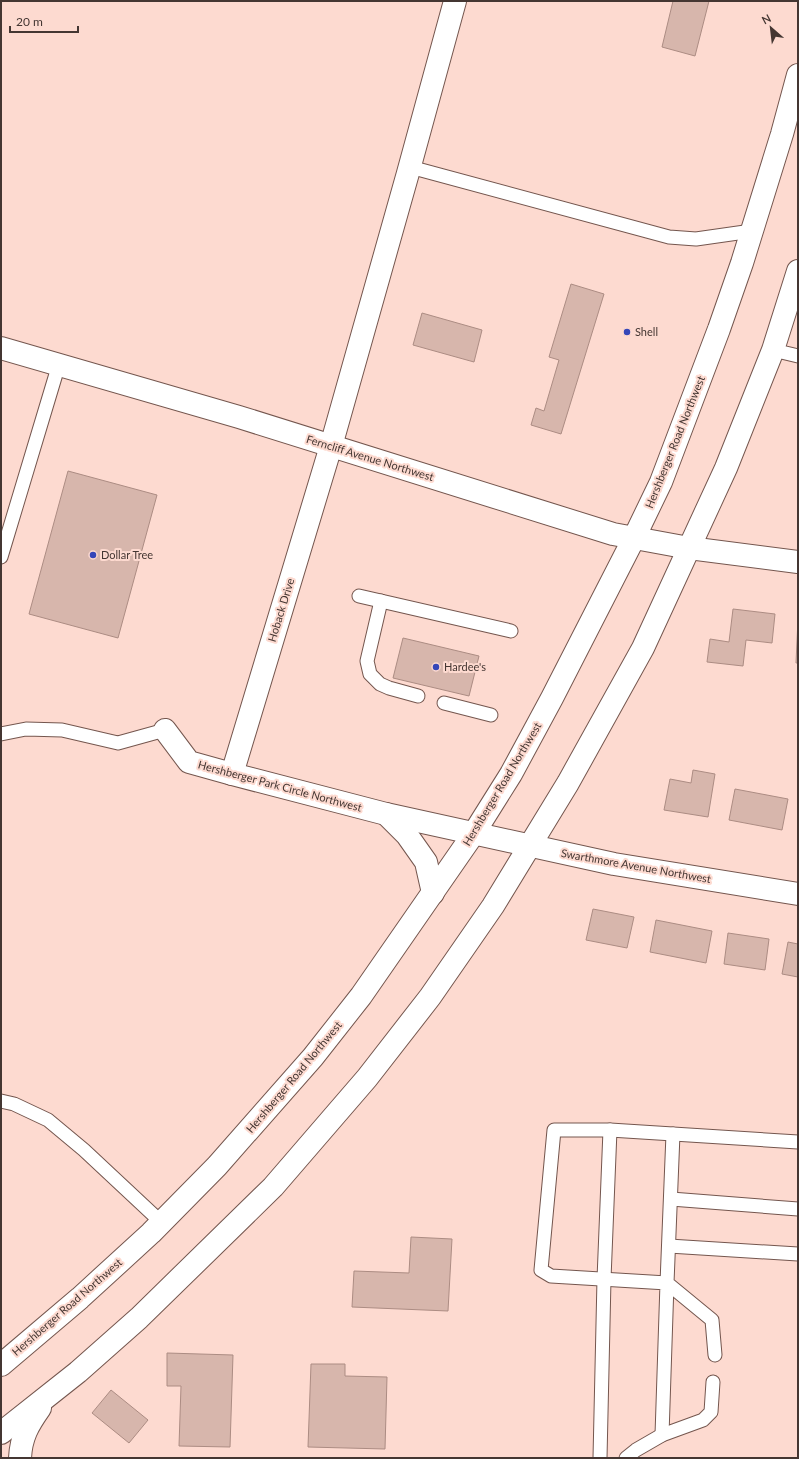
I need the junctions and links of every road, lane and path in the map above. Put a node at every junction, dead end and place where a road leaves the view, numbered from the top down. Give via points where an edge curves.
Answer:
1 (455, 1) edge
2 (798, 75) edge
3 (410, 167) junction
4 (752, 231) junction
5 (798, 271) edge
6 (794, 298) edge
7 (1, 348) edge
8 (773, 350) junction
9 (798, 356) edge
10 (59, 364) junction
11 (331, 446) junction
12 (634, 538) junction
13 (689, 548) junction
14 (1, 557) edge
15 (798, 562) edge
16 (359, 596) dead end
17 (381, 601) junction
18 (511, 631) dead end
19 (418, 696) dead end
20 (444, 703) dead end
21 (491, 715) dead end
22 (165, 730) joint
23 (1, 734) edge
24 (232, 774) junction
25 (386, 814) junction
26 (474, 833) junction
27 (530, 846) junction
28 (433, 893) junction
29 (798, 894) edge
30 (1, 1101) edge
31 (610, 1130) junction
32 (673, 1134) junction
33 (798, 1142) edge
34 (671, 1199) junction
35 (798, 1209) edge
36 (161, 1222) junction
37 (669, 1246) junction
38 (798, 1254) edge
39 (604, 1279) junction
40 (667, 1283) junction
41 (715, 1355) dead end
42 (1, 1365) edge
43 (713, 1382) dead end
44 (50, 1394) junction
45 (1, 1432) edge
46 (662, 1435) junction
47 (20, 1458) edge
48 (600, 1458) edge
49 (626, 1458) edge

1 - 3 main road, Hoback Drive
2 - 4 main road, Hershberger Road Northwest
3 - 4 lane via 669,236 696,239
3 - 11 main road, Hoback Drive
4 - 12 main road, Hershberger Road Northwest via 720,329 661,482
5 - 6 main road
6 - 8 main road
7 - 10 main road, Ferncliff Avenue Northwest
8 - 9 lane
8 - 13 main road via 726,468
10 - 11 main road, Ferncliff Avenue Northwest
10 - 14 lane
11 - 12 main road, Ferncliff Avenue Northwest
11 - 24 main road, Hoback Drive
12 - 13 main road, Ferncliff Avenue Northwest
12 - 26 main road, Hershberger Road Northwest via 552,698
13 - 15 main road, Ferncliff Avenue Northwest
13 - 27 main road via 643,648
16 - 17 lane
17 - 18 lane
17 - 19 lane via 368,660 370,674 380,684
20 - 21 lane
22 - 23 lane via 118,743 62,730 26,729
22 - 24 main road, Hershberger Park Circle Northwest via 190,762
24 - 25 main road, Hershberger Park Circle Northwest
25 - 26 main road, Hershberger Park Circle Northwest
25 - 28 main road via 407,835 426,862
26 - 27 main road, Swarthmore Avenue Northwest
26 - 28 main road, Hershberger Road Northwest
27 - 29 main road, Swarthmore Avenue Northwest via 614,864
27 - 44 main road via 493,906 430,998 367,1078 273,1187 139,1318
28 - 36 main road, Hershberger Road Northwest via 361,996 313,1057 216,1166
30 - 36 lane via 14,1104 48,1120
31 - 32 lane
31 - 39 lane
31 - 39 lane via 554,1130 541,1270 551,1276
32 - 33 lane
32 - 34 lane
34 - 35 lane
34 - 37 lane
36 - 42 main road, Hershberger Road Northwest via 80,1298
37 - 38 lane
37 - 40 lane
39 - 40 lane
39 - 48 lane
40 - 41 lane via 712,1320
40 - 46 lane
43 - 46 lane via 710,1412 703,1420
44 - 45 main road
44 - 47 main road via 28,1426 21,1444
46 - 49 lane

